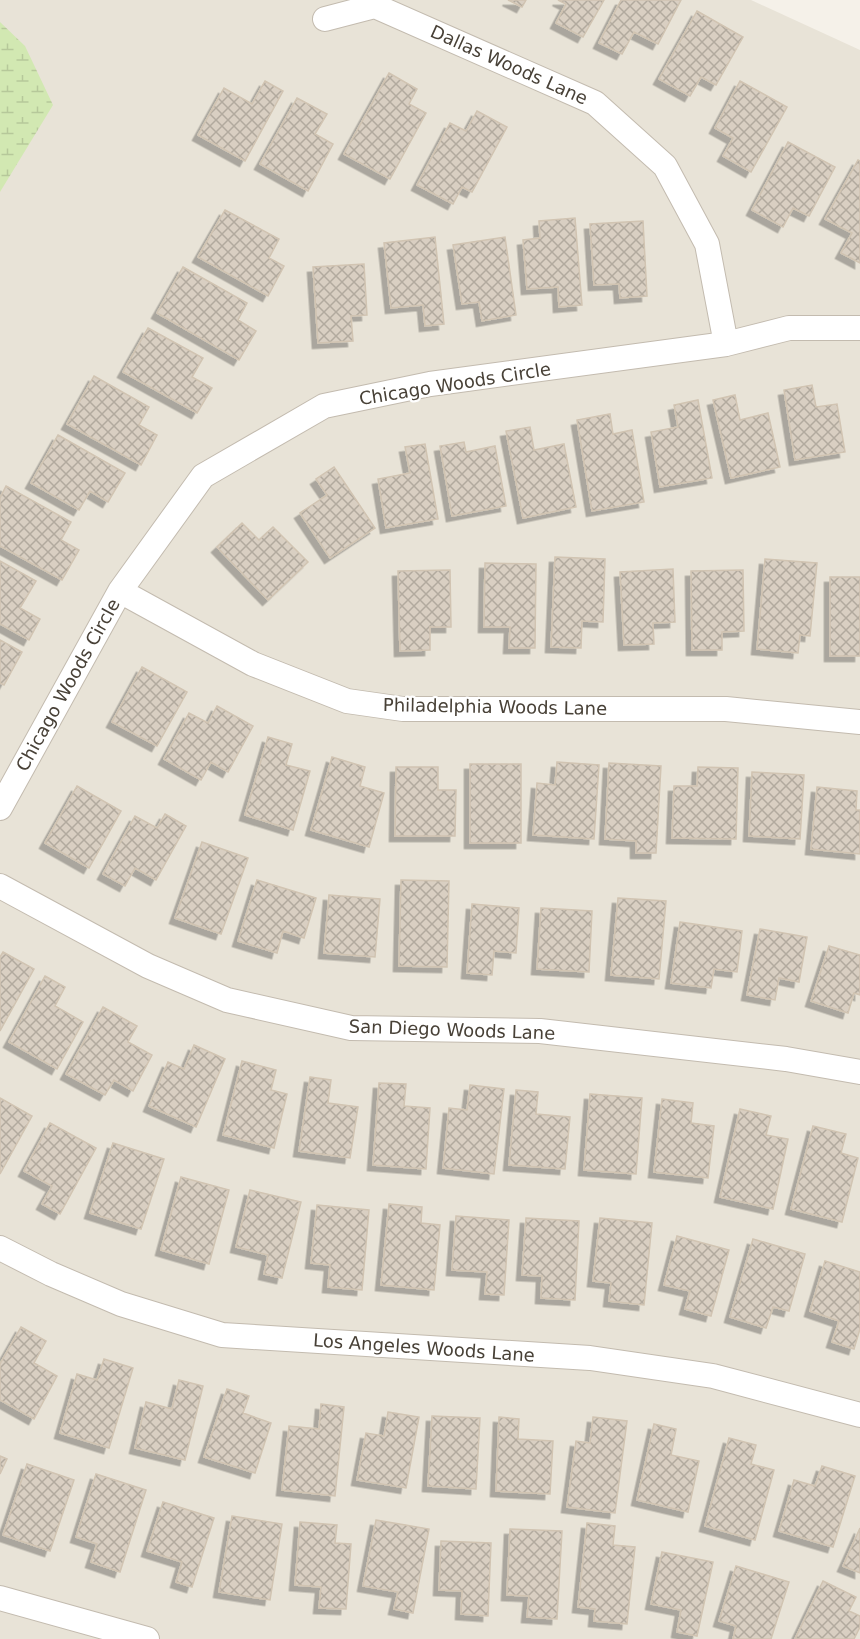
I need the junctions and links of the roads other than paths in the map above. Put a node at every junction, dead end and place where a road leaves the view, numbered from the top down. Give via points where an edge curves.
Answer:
1 (325, 19) dead end
2 (860, 328) edge
3 (726, 344) junction
4 (120, 591) junction
5 (860, 722) edge
6 (0, 808) edge
7 (0, 886) edge
8 (860, 1072) edge
9 (0, 1248) edge
10 (860, 1415) edge
11 (0, 1598) edge
12 (147, 1639) edge

1 - 3 street, Dallas Woods Lane via 375,6 595,103 665,166 706,244
2 - 3 street, Chicago Woods Circle via 789,328
3 - 4 street, Chicago Woods Circle via 430,384 324,406 203,476
4 - 5 street, Philadelphia Woods Lane via 253,664 347,701 403,709 726,709
4 - 6 street, Chicago Woods Circle
7 - 8 street, San Diego Woods Lane via 148,966 227,1000 351,1028 540,1031 786,1059
9 - 10 street, Los Angeles Woods Lane via 121,1304 222,1335 590,1358 713,1376
11 - 12 street

